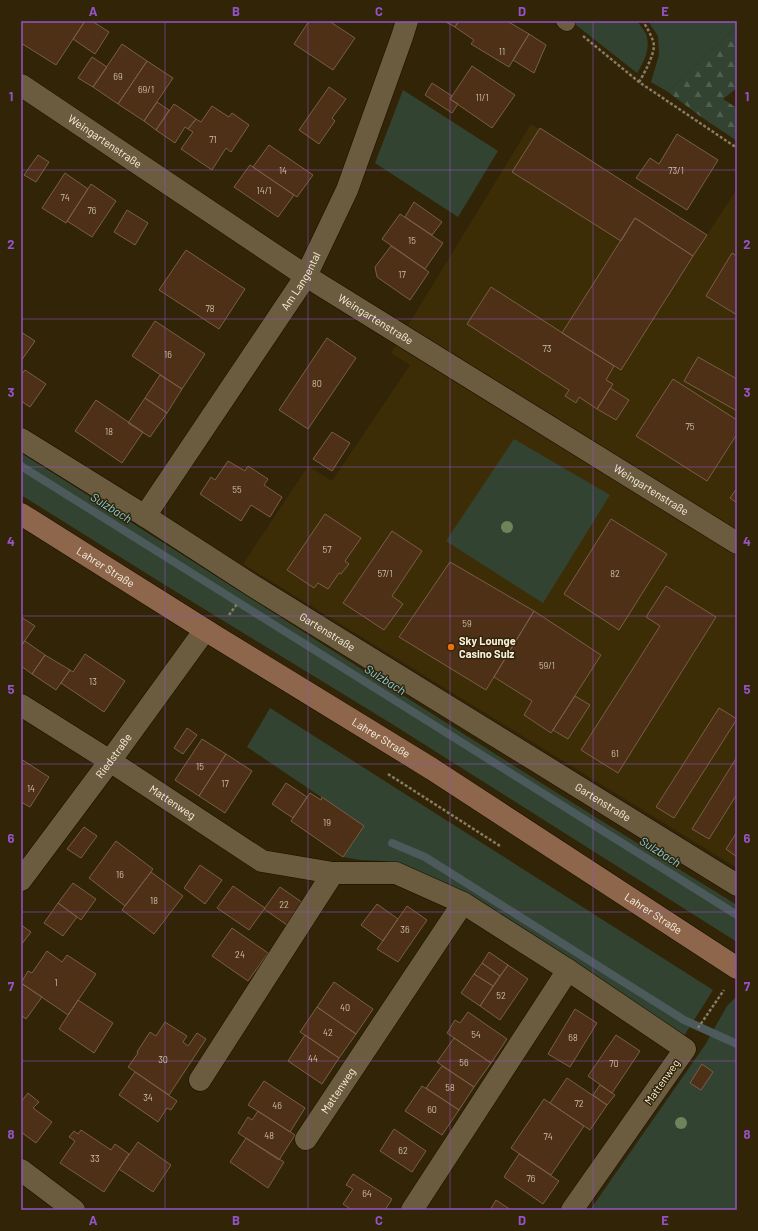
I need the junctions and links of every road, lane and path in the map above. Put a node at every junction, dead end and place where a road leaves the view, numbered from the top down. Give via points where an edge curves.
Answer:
1 (407, 21) edge
2 (643, 21) edge
3 (566, 22) edge
4 (639, 82) junction
5 (21, 85) edge
6 (737, 148) edge
7 (306, 276) junction
8 (21, 438) edge
9 (21, 514) edge
10 (145, 516) junction
11 (737, 543) edge
12 (240, 599) dead end
13 (228, 617) dead end
14 (205, 630) junction
15 (21, 705) edge
16 (110, 762) junction
17 (333, 873) junction
18 (21, 880) edge
19 (737, 885) edge
20 (463, 903) junction
21 (737, 968) edge
22 (568, 970) junction
23 (724, 990) dead end
24 (697, 1029) dead end
25 (200, 1080) dead end
26 (306, 1139) dead end
27 (21, 1170) edge
28 (74, 1210) edge
29 (412, 1210) edge
30 (572, 1210) edge

1 - 7 street, Am Langental via 347,190
2 - 4 path via 654,46
3 - 4 path
4 - 6 path
5 - 7 street, Weingartenstraße
7 - 10 street, Am Langental
7 - 11 street, Weingartenstraße
8 - 10 street, Gartenstraße
9 - 14 street, Lahrer Straße
10 - 19 street, Gartenstraße via 250,584
12 - 13 path
14 - 16 street, Riedstraße
14 - 21 street, Lahrer Straße via 432,769
15 - 16 street, Mattenweg
16 - 17 street, Mattenweg via 262,861
16 - 18 street, Riedstraße
17 - 20 street, Mattenweg via 396,873
17 - 25 street
20 - 22 street, Mattenweg
20 - 26 street, Mattenweg
22 - 29 street
22 - 30 street, Mattenweg via 685,1049
23 - 24 path
27 - 28 street

